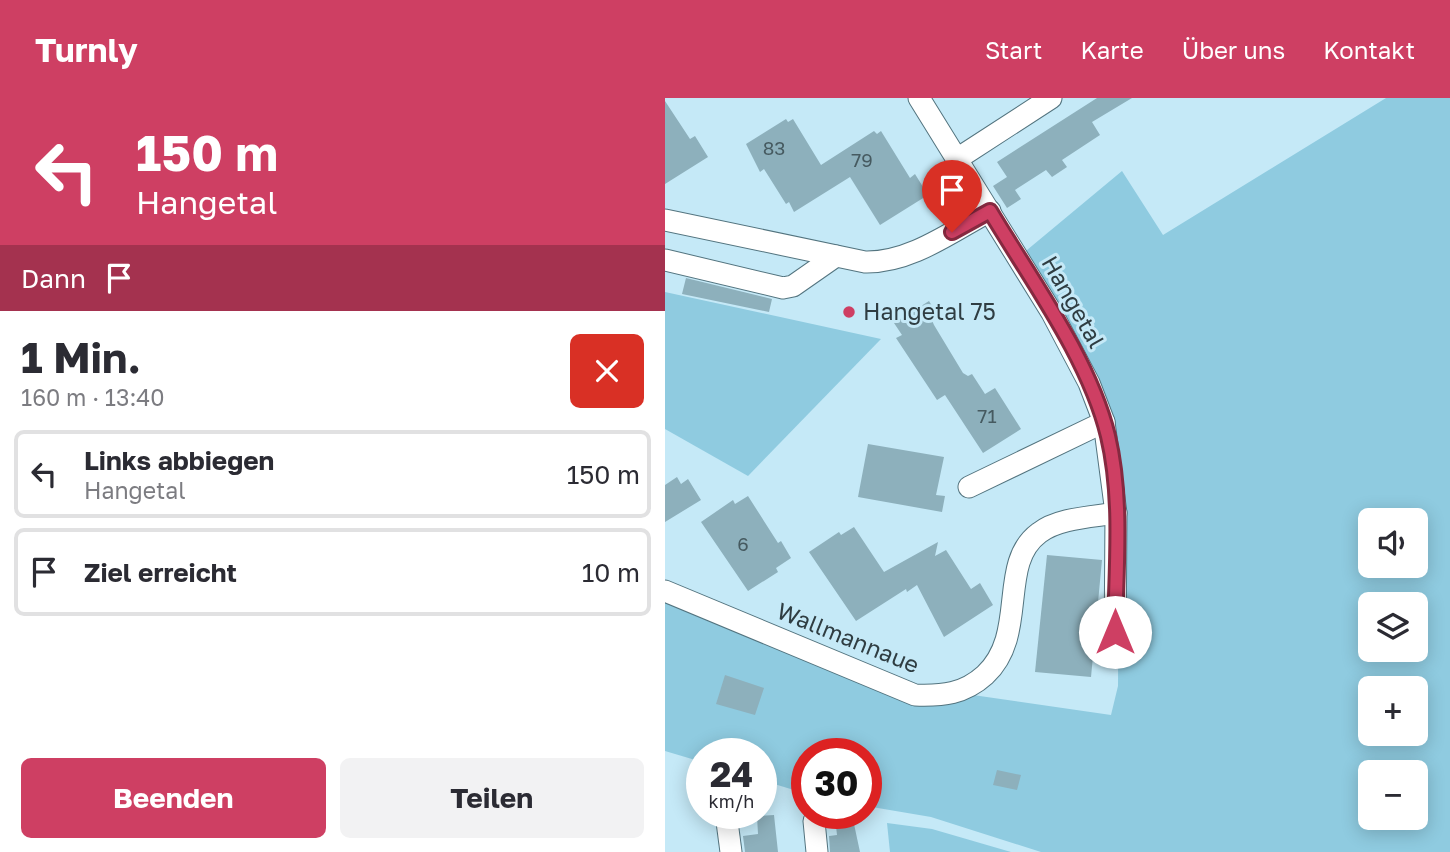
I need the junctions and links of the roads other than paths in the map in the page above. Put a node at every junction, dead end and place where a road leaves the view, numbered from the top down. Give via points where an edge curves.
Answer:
1 (919, 98) edge
2 (1051, 98) edge
3 (957, 159) junction
4 (990, 211) junction
5 (665, 220) edge
6 (837, 256) junction
7 (665, 260) edge
8 (1104, 422) junction
9 (969, 487) dead end
10 (1116, 513) junction
11 (665, 591) edge
12 (1115, 656) dead end
13 (728, 829) edge
14 (815, 829) edge
15 (731, 852) edge
16 (817, 852) edge

1 - 3 street, Hangetal
2 - 3 street
3 - 4 street, Hangetal
4 - 6 street via 894,260 866,262
4 - 8 street, Hangetal via 1052,313
5 - 6 street
6 - 7 street via 783,288
8 - 9 street
8 - 10 street, Hangetal
10 - 11 street, Wallmannaue via 1051,525 1037,533 1017,568 1004,651 979,680 959,692 940,696 915,695
10 - 12 street, Hangetal
13 - 15 street
14 - 16 street

